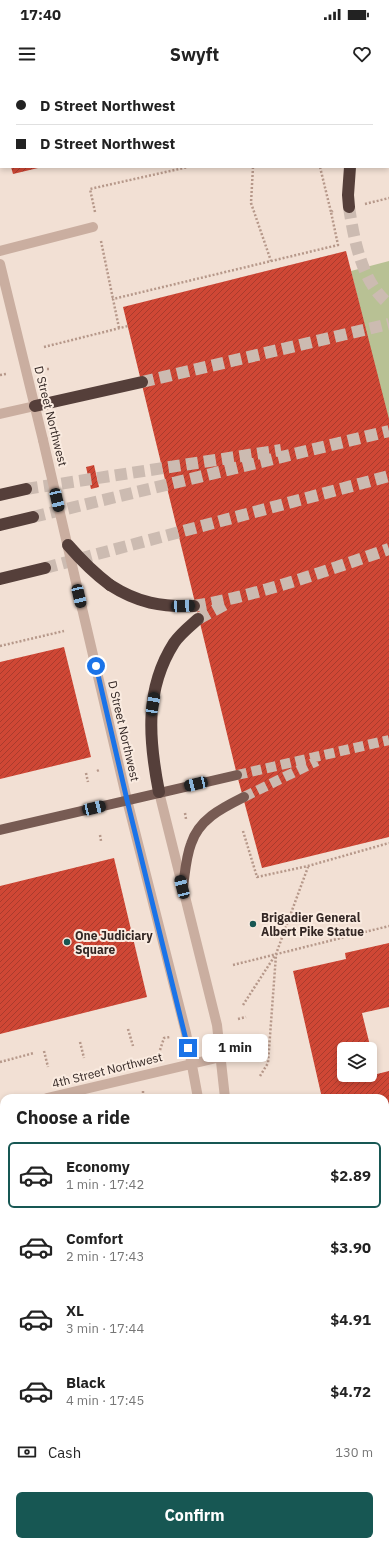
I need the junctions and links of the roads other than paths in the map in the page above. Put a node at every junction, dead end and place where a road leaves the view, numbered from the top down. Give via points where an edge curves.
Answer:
1 (350, 168) edge
2 (349, 207) tunnel mouth
3 (93, 227) dead end
4 (0, 251) edge
5 (0, 264) edge
6 (142, 382) tunnel mouth
7 (35, 406) junction
8 (0, 414) edge
9 (26, 489) tunnel mouth
10 (0, 495) edge
11 (33, 517) tunnel mouth
12 (0, 525) edge
13 (68, 545) junction
14 (45, 568) tunnel mouth
15 (0, 579) edge
16 (194, 606) tunnel mouth
17 (198, 619) tunnel mouth
18 (237, 775) tunnel mouth
19 (159, 792) junction
20 (244, 797) tunnel mouth
21 (127, 800) junction
22 (0, 830) edge
23 (182, 887) junction
24 (221, 1057) junction
25 (192, 1064) junction
26 (64, 1094) edge
27 (197, 1094) edge
28 (225, 1094) edge

1 - 2 highway
3 - 4 street
5 - 7 street, D Street Northwest
6 - 7 highway
7 - 8 street
7 - 13 street, D Street Northwest, bridge
9 - 10 highway
11 - 12 highway
13 - 16 highway, bridge via 93,572 123,594 156,605
13 - 21 street, D Street Northwest, bridge
14 - 15 highway
17 - 19 highway via 174,643 159,674 154,694 151,733
18 - 19 main road
19 - 21 main road
19 - 23 street
20 - 23 main road via 212,815 197,831 191,843
21 - 22 main road
21 - 25 street, D Street Northwest
23 - 24 street via 217,1025
24 - 25 street, 4th Street Northwest
24 - 28 street
25 - 26 street, 4th Street Northwest
25 - 27 street, D Street Northwest

